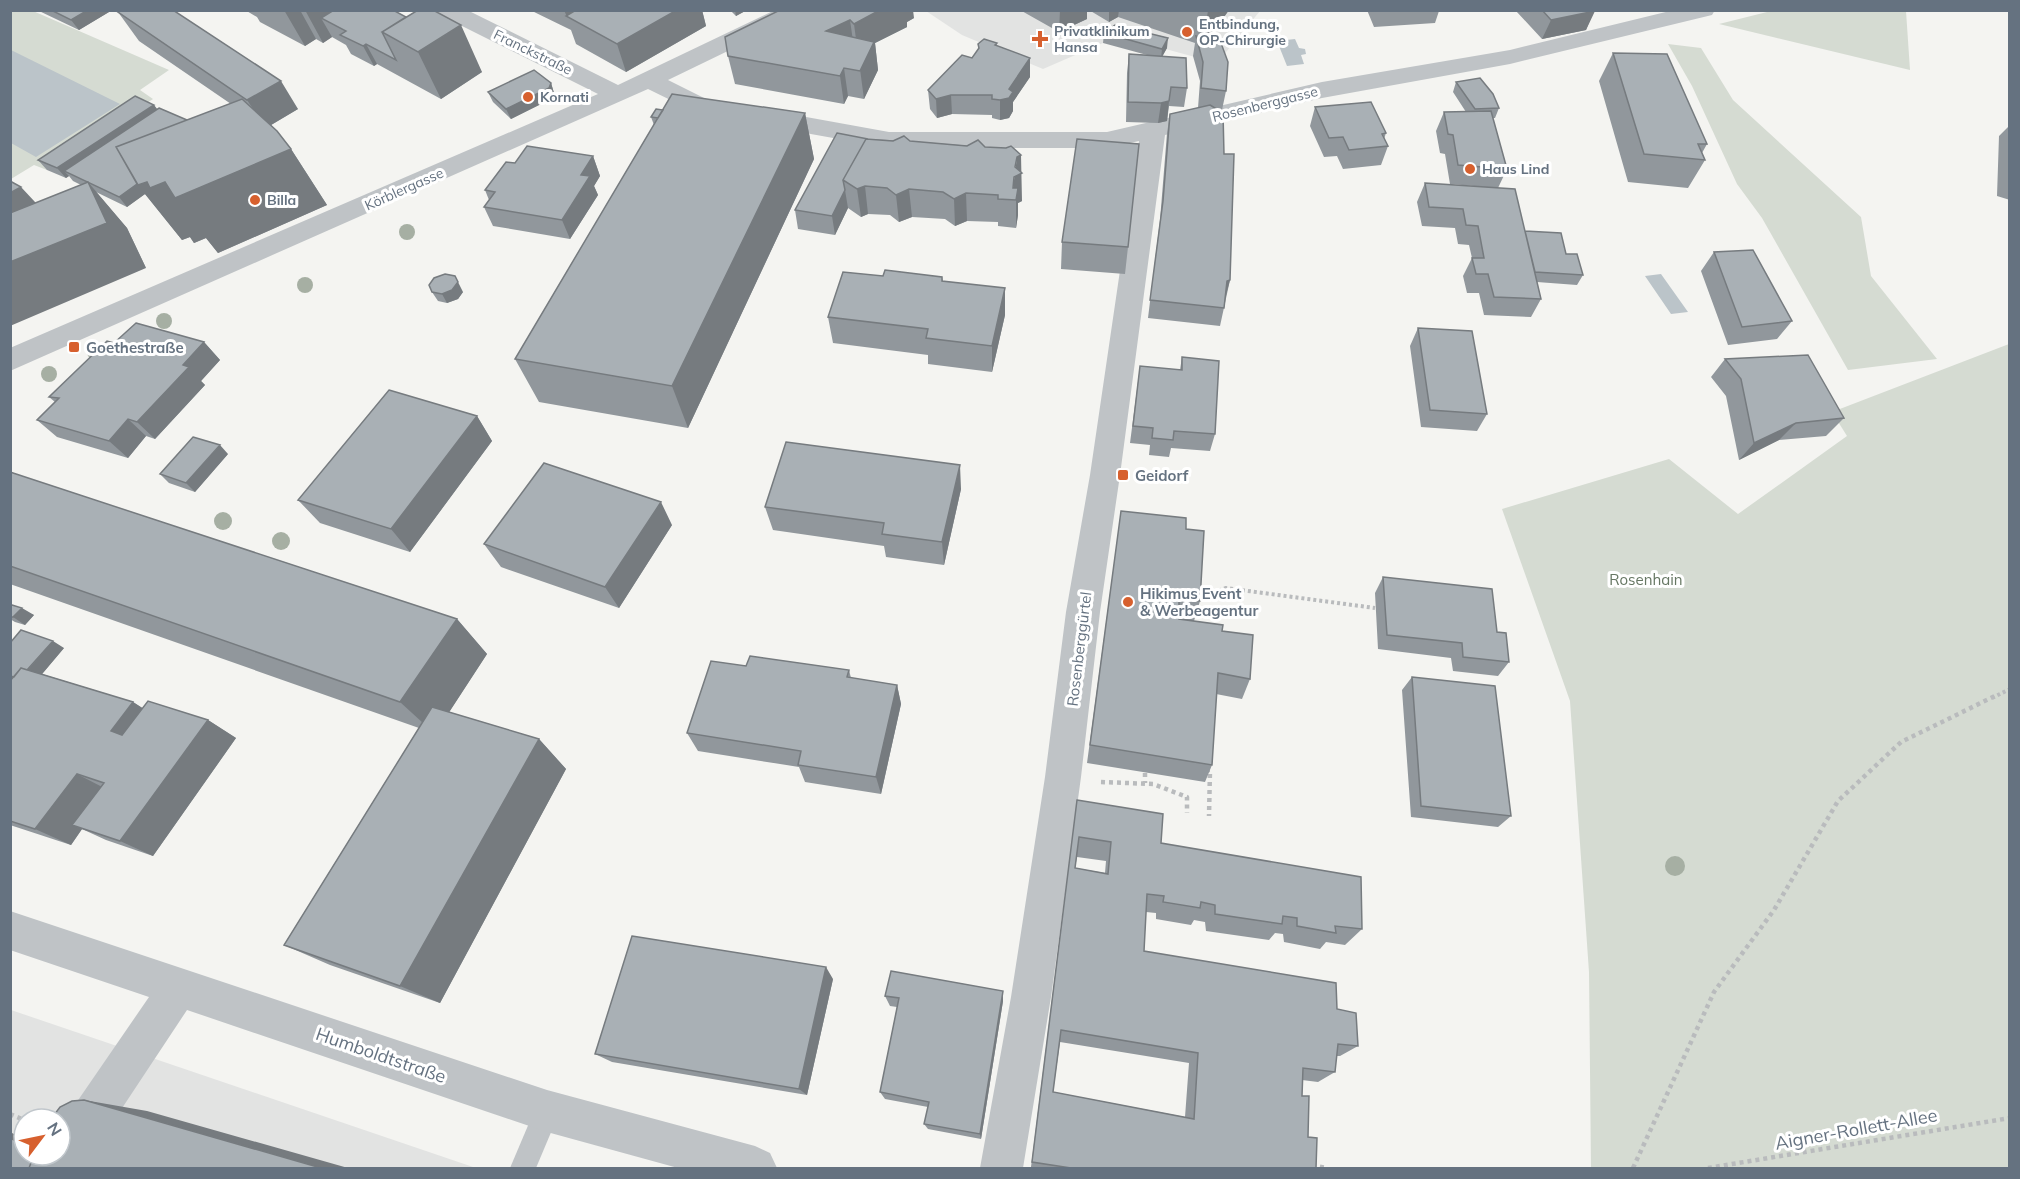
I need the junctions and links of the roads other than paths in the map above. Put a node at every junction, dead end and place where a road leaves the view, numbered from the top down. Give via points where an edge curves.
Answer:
1 (448, 10) edge
2 (794, 10) edge
3 (1704, 10) edge
4 (650, 80) junction
5 (618, 94) junction
6 (1153, 129) junction
7 (10, 360) edge
8 (10, 930) edge
9 (179, 987) junction
10 (547, 1111) junction
11 (66, 1168) edge
12 (523, 1168) edge
13 (755, 1168) edge
14 (1002, 1168) edge

1 - 5 street, Franckstraße
2 - 4 street, Körblergasse
3 - 6 street, Rosenberggasse via 1510,57 1322,90
4 - 5 street, Körblergasse
4 - 6 street, Rosenberggasse via 699,106 889,140 1107,140
5 - 7 street, Körblergasse
6 - 14 street, Rosenberggürtel via 1063,777
8 - 9 street, Humboldtstraße
9 - 10 street, Humboldtstraße
9 - 11 street via 76,1140
10 - 12 lane
10 - 13 street, Humboldtstraße

